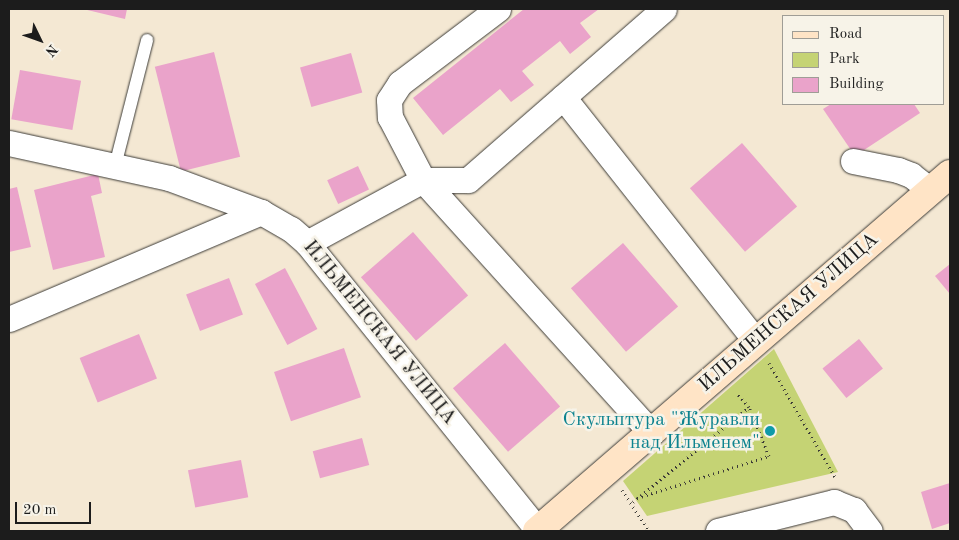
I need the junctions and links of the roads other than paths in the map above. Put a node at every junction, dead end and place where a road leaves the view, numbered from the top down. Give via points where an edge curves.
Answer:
1 (498, 9) edge
2 (664, 9) edge
3 (147, 40) dead end
4 (563, 97) junction
5 (9, 143) edge
6 (853, 160) dead end
7 (114, 166) junction
8 (423, 180) junction
9 (940, 182) edge
10 (261, 212) junction
11 (307, 243) junction
12 (9, 319) edge
13 (756, 341) junction
14 (651, 432) junction
15 (538, 531) edge
16 (718, 531) edge
17 (870, 531) edge

1 - 8 street via 400,83 389,100 390,117
2 - 4 street
3 - 7 lane
4 - 8 street via 468,180
4 - 13 street
5 - 7 street, ИЛЬМЕНСКАЯ УЛИЦА
6 - 9 street
7 - 10 street, ИЛЬМЕНСКАЯ УЛИЦА via 169,178
8 - 11 street
8 - 14 street
9 - 13 main road, ИЛЬМЕНСКАЯ УЛИЦА
10 - 11 street, ИЛЬМЕНСКАЯ УЛИЦА via 291,229
10 - 12 street
11 - 15 street, ИЛЬМЕНСКАЯ УЛИЦА
13 - 14 main road, ИЛЬМЕНСКАЯ УЛИЦА
14 - 15 main road, ИЛЬМЕНСКАЯ УЛИЦА
16 - 17 street via 834,502 854,510

